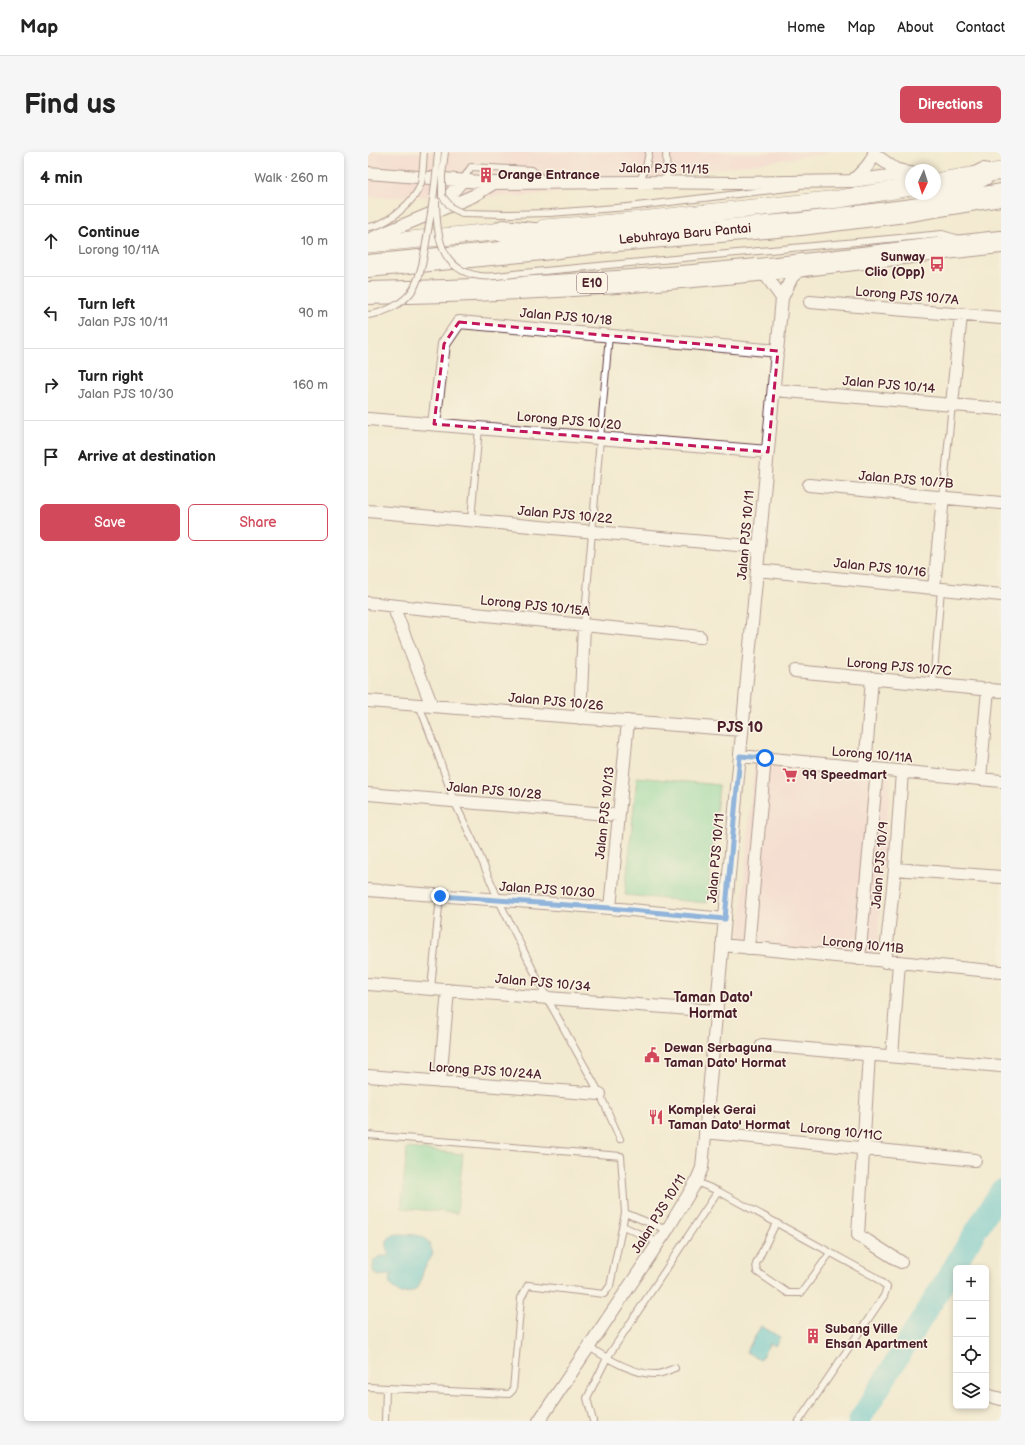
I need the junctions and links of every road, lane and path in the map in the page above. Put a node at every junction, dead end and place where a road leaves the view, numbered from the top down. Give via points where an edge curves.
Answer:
1 (424, 152) edge
2 (437, 152) edge
3 (444, 152) edge
4 (649, 152) edge
5 (666, 152) edge
6 (874, 153) edge
7 (368, 173) edge
8 (992, 173) edge
9 (905, 174) edge
10 (941, 174) edge
11 (905, 177) edge
12 (959, 177) junction
13 (905, 179) edge
14 (462, 181) junction
15 (852, 181) junction
16 (941, 181) edge
17 (547, 182) junction
18 (639, 182) junction
19 (494, 183) junction
20 (668, 183) junction
21 (1001, 196) edge
22 (439, 209) junction
23 (905, 211) junction
24 (368, 227) edge
25 (503, 231) junction
26 (368, 239) edge
27 (605, 241) junction
28 (1001, 242) edge
29 (368, 244) edge
30 (804, 257) junction
31 (368, 266) edge
32 (756, 270) junction
33 (368, 293) edge
34 (782, 298) junction
35 (810, 302) dead end
36 (368, 315) edge
37 (960, 315) junction
38 (1001, 318) edge
39 (609, 335) junction
40 (778, 350) junction
41 (774, 390) junction
42 (952, 404) junction
43 (1001, 409) edge
44 (368, 419) edge
45 (434, 424) junction
46 (479, 428) junction
47 (600, 438) junction
48 (768, 452) junction
49 (809, 485) dead end
50 (943, 497) junction
51 (1001, 503) edge
52 (368, 510) edge
53 (472, 520) junction
54 (592, 532) junction
55 (759, 547) junction
56 (757, 570) junction
57 (938, 588) junction
58 (1001, 595) edge
59 (368, 603) edge
60 (393, 606) junction
61 (584, 625) junction
62 (700, 636) dead end
63 (795, 671) dead end
64 (872, 678) junction
65 (933, 684) junction
66 (988, 689) junction
67 (1001, 690) edge
68 (368, 701) edge
69 (419, 705) junction
70 (432, 706) junction
71 (580, 718) junction
72 (628, 721) junction
73 (742, 730) junction
74 (740, 756) junction
75 (765, 758) junction
76 (871, 769) junction
77 (902, 772) junction
78 (980, 779) junction
79 (1001, 781) edge
80 (368, 794) edge
81 (454, 802) junction
82 (618, 815) junction
83 (895, 869) junction
84 (1001, 878) edge
85 (368, 890) edge
86 (440, 896) junction
87 (499, 901) junction
88 (610, 908) junction
89 (725, 919) junction
90 (722, 945) junction
91 (748, 948) junction
92 (859, 959) junction
93 (885, 962) junction
94 (899, 963) junction
95 (1001, 972) edge
96 (368, 984) edge
97 (431, 989) junction
98 (448, 990) junction
99 (547, 998) junction
100 (716, 1011) junction
101 (762, 1045) dead end
102 (869, 1054) junction
103 (892, 1056) junction
104 (1001, 1066) edge
105 (368, 1076) edge
106 (440, 1082) junction
107 (600, 1094) junction
108 (705, 1132) junction
109 (368, 1135) edge
110 (620, 1139) dead end
111 (863, 1148) junction
112 (975, 1160) dead end
113 (696, 1182) junction
114 (718, 1191) junction
115 (625, 1213) junction
116 (776, 1223) junction
117 (623, 1226) junction
118 (667, 1230) junction
119 (659, 1242) junction
120 (830, 1253) junction
121 (901, 1262) dead end
122 (589, 1346) junction
123 (607, 1358) junction
124 (675, 1368) dead end
125 (368, 1387) edge
126 (386, 1388) junction
127 (989, 1396) edge
128 (1001, 1399) edge
129 (385, 1421) edge
130 (539, 1421) edge
131 (593, 1421) edge
132 (799, 1421) edge

1 - 24 lane, bridge via 420,184 410,200 387,221
2 - 30 lane, bridge via 436,226 442,249 452,264 464,272 481,276
2 - 36 lane, bridge via 434,200 420,275 402,302 374,315
3 - 15 lane, bridge via 442,196 452,208 462,213 550,213 628,207
4 - 18 lane
5 - 20 lane
6 - 9 street
6 - 15 street via 861,173
7 - 14 street, Jalan PJS 11/15
8 - 12 main road
8 - 23 highway via 922,199
10 - 12 street
11 - 15 street, Jalan PJS 11/15
12 - 16 main road
13 - 25 main road via 839,200 612,223
14 - 17 lane via 471,167 532,170
14 - 19 street, Jalan PJS 11/15
14 - 22 street
15 - 20 street, Jalan PJS 11/15
17 - 18 street, Jalan PJS 11/15
17 - 19 street, Jalan PJS 11/15
18 - 20 street, Jalan PJS 11/15
19 - 22 street via 473,196
21 - 23 highway, Lebuhraya Baru Pantai
22 - 26 street
23 - 27 highway, Lebuhraya Baru Pantai via 753,229
25 - 27 highway
25 - 29 main road
27 - 31 highway, Lebuhraya Baru Pantai
28 - 30 highway, E10
30 - 32 highway, E10
30 - 34 street, Jalan PJS 10/11
32 - 33 highway, E10 via 612,282
32 - 34 street via 767,277
34 - 40 street, Jalan PJS 10/11
35 - 37 street, Lorong PJS 10/7A
37 - 38 street, Lorong PJS 10/7A
37 - 42 street
39 - 40 street, Jalan PJS 10/18
39 - 45 street, Jalan PJS 10/18 via 459,322 444,344
39 - 47 lane
40 - 41 street, Jalan PJS 10/11
41 - 42 street, Jalan PJS 10/14
41 - 48 street, Jalan PJS 10/11
42 - 43 street, Jalan PJS 10/14
42 - 50 lane
44 - 45 street, Lorong PJS 10/20
45 - 46 street, Lorong PJS 10/20
46 - 47 street, Lorong PJS 10/20
46 - 53 lane
47 - 48 street, Lorong PJS 10/20
47 - 54 lane
48 - 55 street, Jalan PJS 10/11
49 - 50 street, Jalan PJS 10/7B
50 - 51 street, Jalan PJS 10/7B
50 - 57 street
52 - 53 street, Jalan PJS 10/22
53 - 54 street, Jalan PJS 10/22
54 - 55 street, Jalan PJS 10/22
54 - 61 lane
55 - 56 street, Jalan PJS 10/11
56 - 57 street, Jalan PJS 10/16
56 - 73 street, Jalan PJS 10/11
57 - 58 street, Jalan PJS 10/16
57 - 65 lane
59 - 60 street, Lorong PJS 10/15A
60 - 61 street, Lorong PJS 10/15A
60 - 70 street
61 - 62 street, Lorong PJS 10/15A
61 - 71 street
63 - 64 street, Lorong PJS 10/7C
64 - 65 street, Lorong PJS 10/7C
64 - 76 street
65 - 66 street, Lorong PJS 10/7C
66 - 67 street, Lorong PJS 10/7C
66 - 78 street
68 - 69 street, Jalan PJS 10/26
69 - 70 street, Jalan PJS 10/26
69 - 81 lane
70 - 71 street, Jalan PJS 10/26
71 - 72 street, Jalan PJS 10/26
72 - 73 street, Jalan PJS 10/26
72 - 82 street, Jalan PJS 10/13
73 - 74 street, Jalan PJS 10/11
74 - 75 street, Lorong 10/11A
74 - 89 street, Jalan PJS 10/11
75 - 76 street, Lorong 10/11A
75 - 91 street
76 - 77 street, Lorong 10/11A
76 - 92 street
77 - 78 street, Lorong 10/11A
77 - 83 street, Jalan PJS 10/9
78 - 79 street, Lorong 10/11A
80 - 81 street, Jalan PJS 10/28
81 - 82 street, Jalan PJS 10/28
81 - 87 lane
82 - 88 street, Jalan PJS 10/13
83 - 84 street
83 - 93 street, Jalan PJS 10/9
85 - 86 street, Jalan PJS 10/30
86 - 87 street, Jalan PJS 10/30
86 - 97 lane
87 - 88 street, Jalan PJS 10/30
87 - 99 lane
88 - 89 street, Jalan PJS 10/30
89 - 90 street, Jalan PJS 10/11
90 - 91 street, Lorong 10/11B
90 - 100 street, Jalan PJS 10/11
91 - 92 street, Lorong 10/11B
92 - 93 street, Lorong 10/11B
93 - 94 street, Lorong 10/11B
94 - 95 street, Lorong 10/11B
94 - 103 street
96 - 97 street, Jalan PJS 10/34
97 - 98 street, Jalan PJS 10/34
98 - 99 street, Jalan PJS 10/34
98 - 106 street
99 - 100 street, Jalan PJS 10/34
99 - 107 lane
100 - 108 street, Jalan PJS 10/11
101 - 102 street
102 - 103 street
102 - 111 street
103 - 104 street
105 - 106 street, Lorong PJS 10/24A
106 - 107 street, Lorong PJS 10/24A
107 - 110 lane
108 - 111 street, Lorong 10/11C
108 - 113 street, Jalan PJS 10/11 via 702,1168
109 - 115 lane via 621,1156
111 - 112 street, Lorong 10/11C
111 - 121 street via 858,1235
113 - 114 lane
113 - 118 street, Jalan PJS 10/11
114 - 116 lane
114 - 123 lane
115 - 117 lane
115 - 118 lane
116 - 120 lane
116 - 120 lane via 756,1264 757,1272 788,1293 801,1293
117 - 119 lane
117 - 126 lane via 610,1286 604,1294 528,1285 521,1298 513,1390 509,1394
118 - 119 street, Jalan PJS 10/11
119 - 122 street, Jalan PJS 10/11
120 - 132 lane via 875,1277 886,1287 884,1296
122 - 123 lane
122 - 130 street, Jalan PJS 10/11
123 - 124 lane via 639,1372 657,1374
123 - 131 lane via 587,1398
125 - 126 lane
126 - 129 lane
127 - 128 street

